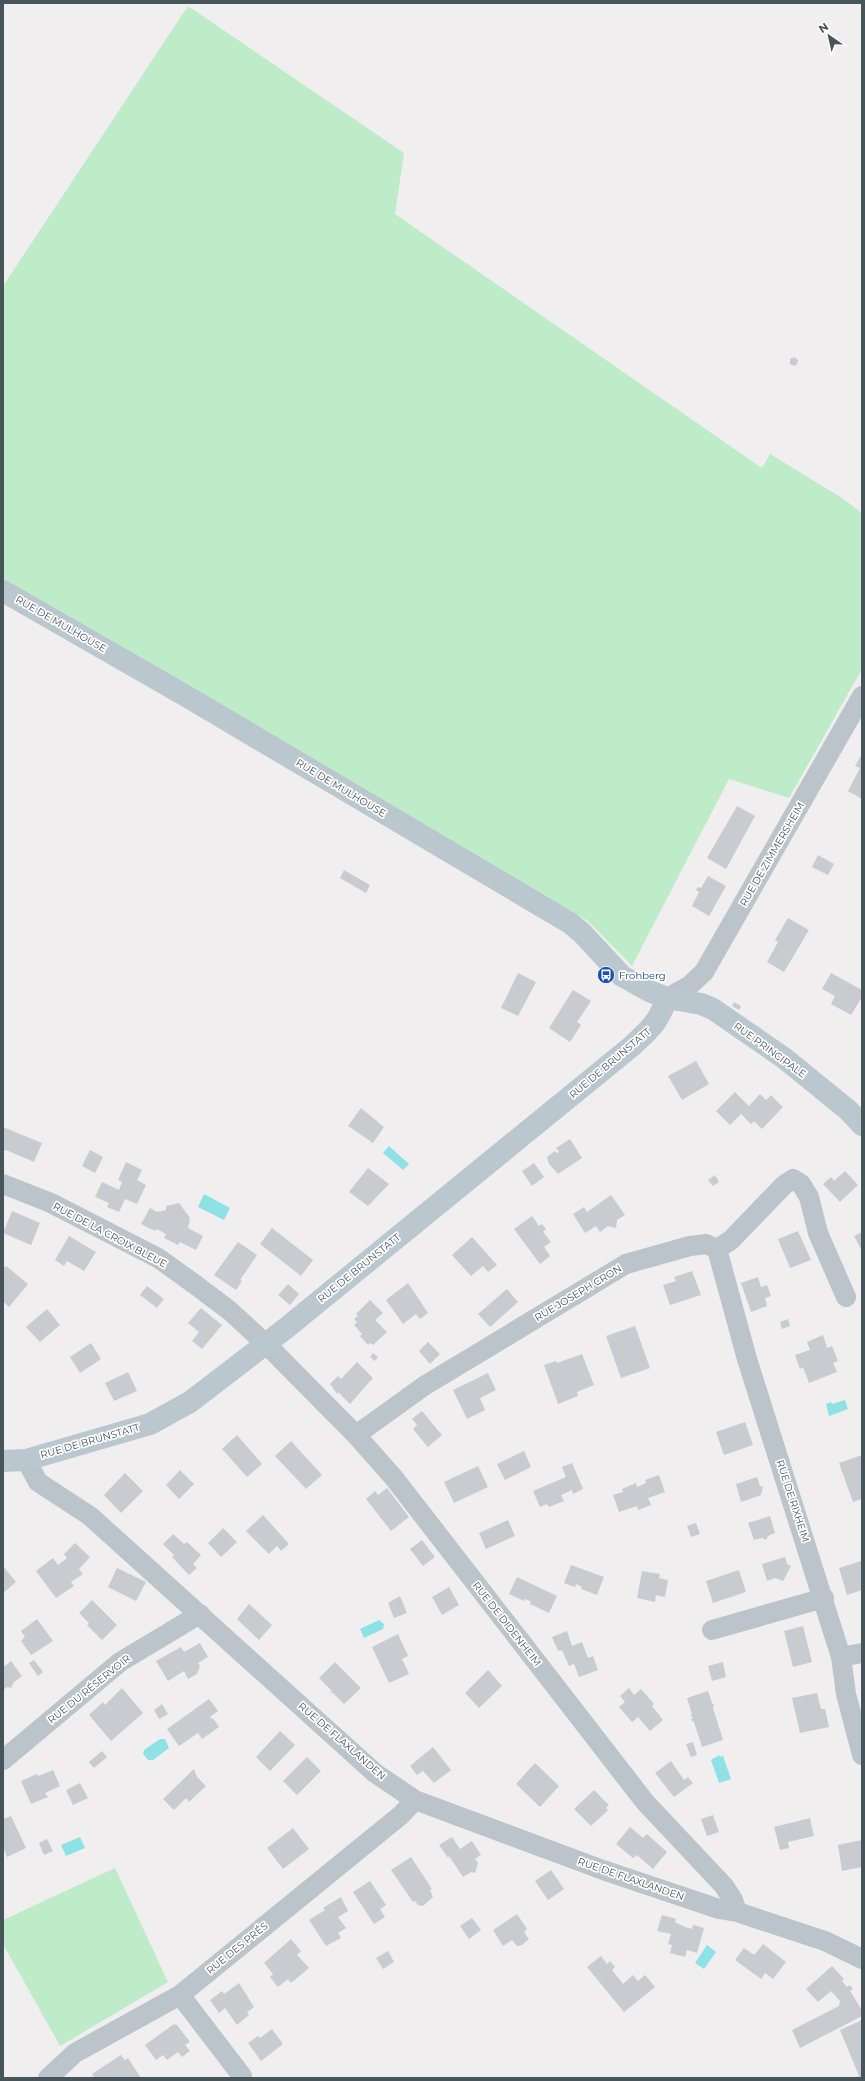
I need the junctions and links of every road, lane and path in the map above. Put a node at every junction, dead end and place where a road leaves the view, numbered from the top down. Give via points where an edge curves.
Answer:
1 (3, 591) edge
2 (862, 696) edge
3 (666, 998) junction
4 (862, 1124) edge
5 (3, 1184) edge
6 (717, 1249) junction
7 (846, 1297) dead end
8 (266, 1344) junction
9 (356, 1435) junction
10 (26, 1460) junction
11 (3, 1461) edge
12 (824, 1598) junction
13 (200, 1614) junction
14 (712, 1630) dead end
15 (862, 1653) edge
16 (841, 1657) junction
17 (862, 1755) edge
18 (3, 1760) edge
19 (415, 1800) junction
20 (737, 1912) junction
21 (862, 1959) edge
22 (180, 1995) junction
23 (242, 2076) dead end
24 (47, 2078) edge

1 - 3 main road, RUE DE MULHOUSE via 570,923 622,976
2 - 3 street, RUE DE ZIMMERSHEIM via 704,972 689,986
3 - 4 main road, RUE PRINCIPALE via 692,1001 713,1009 784,1058
3 - 8 main road, RUE DE BRUNSTATT via 660,1017 653,1027 632,1046
5 - 8 street, RUE DE LA CROIX BLEUE via 51,1203 158,1258 230,1311
6 - 7 street via 731,1240 784,1184 793,1179 801,1184 809,1197 818,1233
6 - 9 street, RUE JOSEPH CRON via 706,1244 690,1246 626,1264 424,1386
6 - 12 street, RUE DE RIXHEIM via 747,1359
8 - 9 street, RUE DE DIDENHEIM
8 - 10 main road, RUE DE BRUNSTATT via 190,1402 150,1424
9 - 20 street, RUE DE DIDENHEIM via 394,1478 645,1802 724,1886
10 - 11 main road, RUE DE BRUNSTATT
10 - 13 street, RUE DE FLAXLANDEN via 38,1482 90,1516
12 - 14 street
12 - 16 street, RUE DE RIXHEIM
13 - 18 street, RUE DU RÉSERVOIR via 120,1662
13 - 19 street, RUE DE FLAXLANDEN via 375,1773
15 - 16 street
16 - 17 street, RUE DE RIXHEIM via 846,1694
19 - 20 street, RUE DE FLAXLANDEN via 603,1870 719,1909
19 - 22 street, RUE DES PRÉS via 401,1815
20 - 21 street, RUE DE FLAXLANDEN via 825,1941
22 - 23 street
22 - 24 street, RUE DES PRÉS via 75,2053

